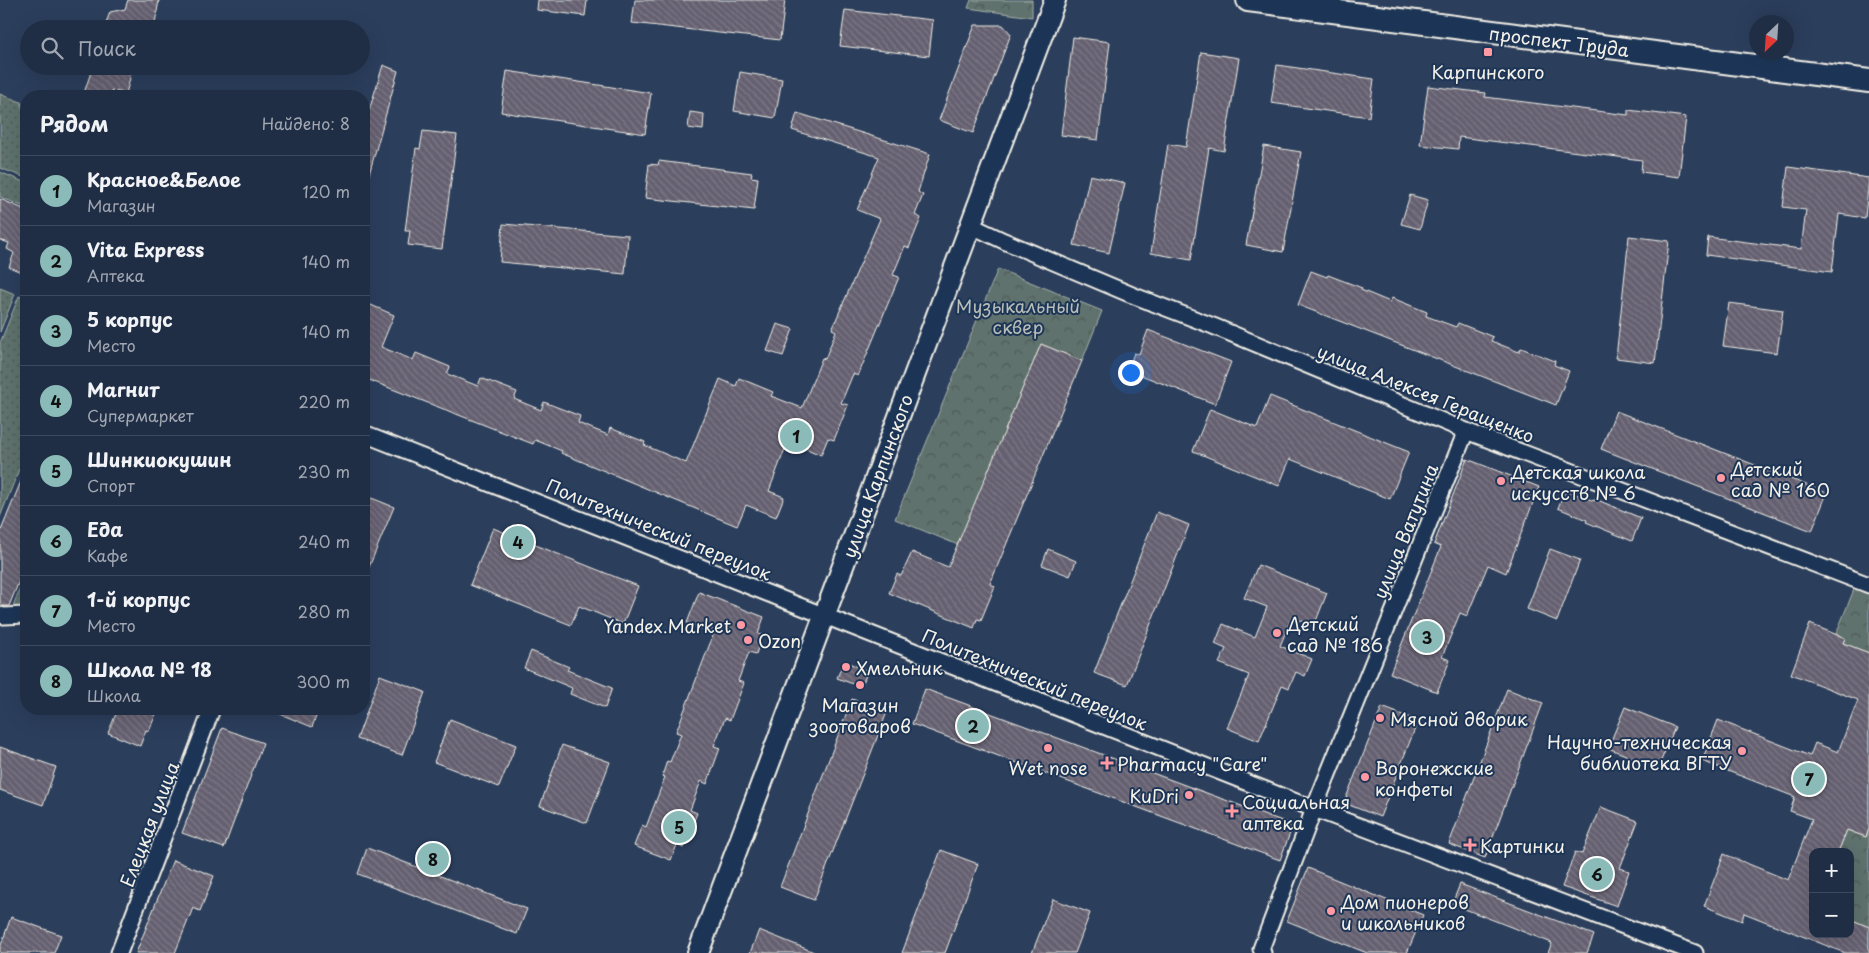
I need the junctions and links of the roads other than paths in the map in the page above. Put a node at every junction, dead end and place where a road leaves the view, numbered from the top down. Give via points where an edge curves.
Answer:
1 (1056, 0) edge
2 (1248, 0) edge
3 (1869, 81) edge
4 (972, 226) junction
5 (1466, 431) junction
6 (370, 436) edge
7 (1869, 585) edge
8 (0, 615) edge
9 (20, 615) edge
10 (825, 616) junction
11 (210, 715) edge
12 (1314, 808) junction
13 (119, 953) edge
14 (698, 953) edge
15 (1263, 953) edge
16 (1695, 953) edge

1 - 4 street, улица Карпинского
2 - 3 main road, проспект Труда
4 - 5 street, улица Алексея Геращенко
4 - 10 street, улица Карпинского
5 - 7 street, улица Алексея Геращенко
5 - 12 street, улица Ватутина
6 - 10 street, Политехнический переулок
8 - 9 street
10 - 12 street, Политехнический переулок
10 - 14 street, улица Карпинского
11 - 13 street, Елецкая улица
12 - 15 street, улица Ватутина
12 - 16 street, Политехнический переулок

